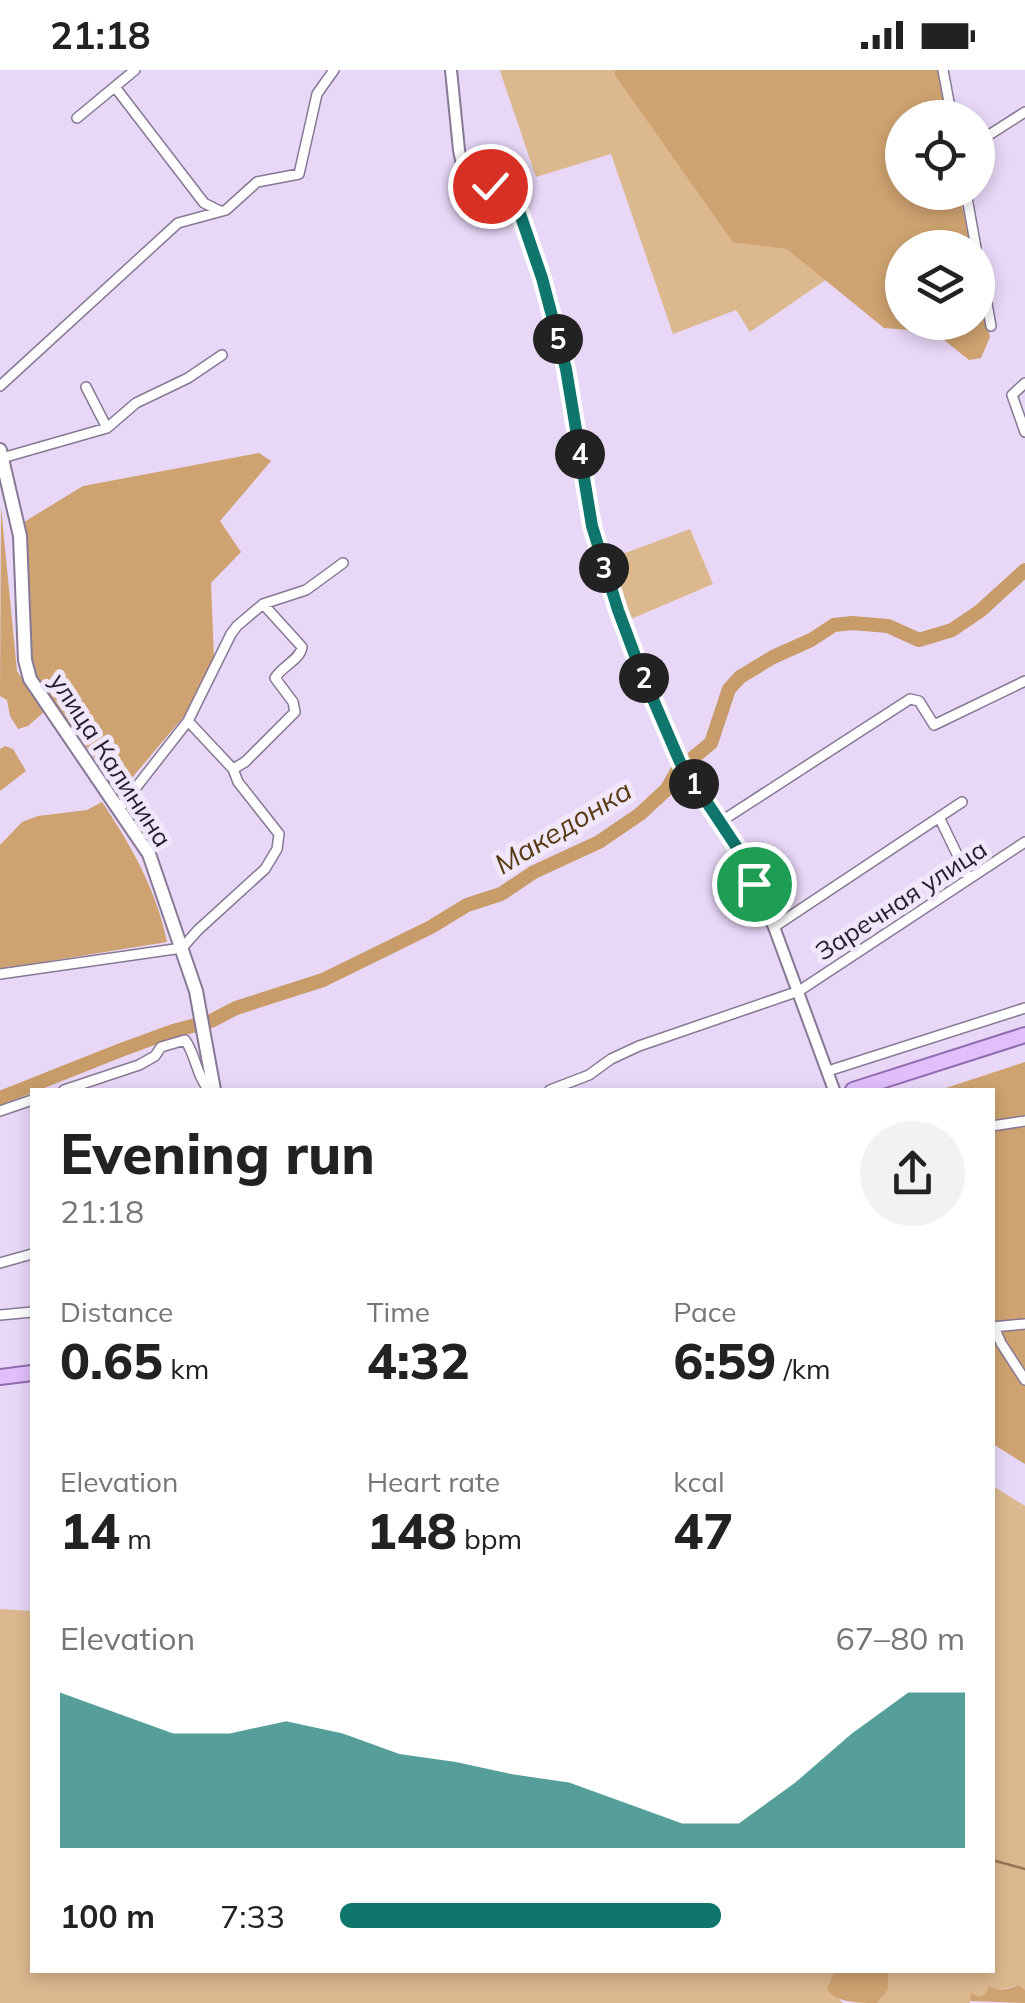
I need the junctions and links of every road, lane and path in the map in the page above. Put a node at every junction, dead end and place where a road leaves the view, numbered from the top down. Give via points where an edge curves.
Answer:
1 (135, 70) edge
2 (334, 70) edge
3 (451, 70) edge
4 (943, 70) edge
5 (115, 87) junction
6 (949, 100) edge
7 (1025, 112) edge
8 (77, 118) dead end
9 (995, 131) edge
10 (220, 211) junction
11 (222, 355) dead end
12 (1025, 384) edge
13 (0, 386) edge
14 (86, 387) dead end
15 (107, 428) junction
16 (1025, 432) edge
17 (1, 454) edge
18 (343, 563) dead end
19 (264, 604) junction
20 (1025, 681) edge
21 (188, 720) junction
22 (233, 769) junction
23 (962, 802) dead end
24 (120, 808) junction
25 (939, 817) junction
26 (720, 822) junction
27 (1025, 842) edge
28 (969, 879) junction
29 (774, 927) junction
30 (182, 948) junction
31 (0, 974) edge
32 (798, 991) junction
33 (1025, 1008) edge
34 (1025, 1035) edge
35 (828, 1071) junction
36 (70, 1088) edge
37 (210, 1088) edge
38 (212, 1088) edge
39 (555, 1088) edge
40 (833, 1088) edge
41 (860, 1088) edge
42 (30, 1101) edge
43 (0, 1110) edge
44 (1025, 1121) edge
45 (995, 1126) edge
46 (30, 1255) edge
47 (0, 1264) edge
48 (30, 1312) edge
49 (0, 1315) edge
50 (1025, 1324) edge
51 (995, 1326) edge
52 (995, 1330) edge
53 (30, 1373) edge
54 (0, 1378) edge
55 (1025, 1380) edge

1 - 5 street
2 - 10 street via 317,94 299,174 257,182
3 - 26 street via 464,174 516,202 542,278 566,369 599,553 640,669 682,766
4 - 6 street
5 - 8 street
5 - 10 street via 204,203
7 - 9 street
10 - 13 street via 178,223
11 - 15 street via 136,403
12 - 16 street via 1012,395
14 - 15 street
15 - 17 street
17 - 24 main road, улица Калинина via 20,536 30,678
18 - 19 street via 306,590
19 - 21 street via 230,634
19 - 22 street via 302,647 275,678 295,712
20 - 26 street via 934,725 919,701 910,699
21 - 22 street
21 - 24 street
22 - 30 street via 279,834 277,849 265,869
23 - 25 street
24 - 30 main road, улица Калинина via 149,854
25 - 28 street
25 - 29 street
26 - 29 street
27 - 28 street, Заречная улица
28 - 32 street, Заречная улица
29 - 32 street
30 - 31 street
30 - 38 main road, улица Калинина
32 - 35 street
32 - 39 street, Заречная улица via 639,1046
33 - 35 street
34 - 41 main road
35 - 40 street
36 - 37 street via 185,1040
42 - 43 street
44 - 45 street
46 - 47 street
48 - 49 street
50 - 51 street
52 - 55 street
53 - 54 main road

